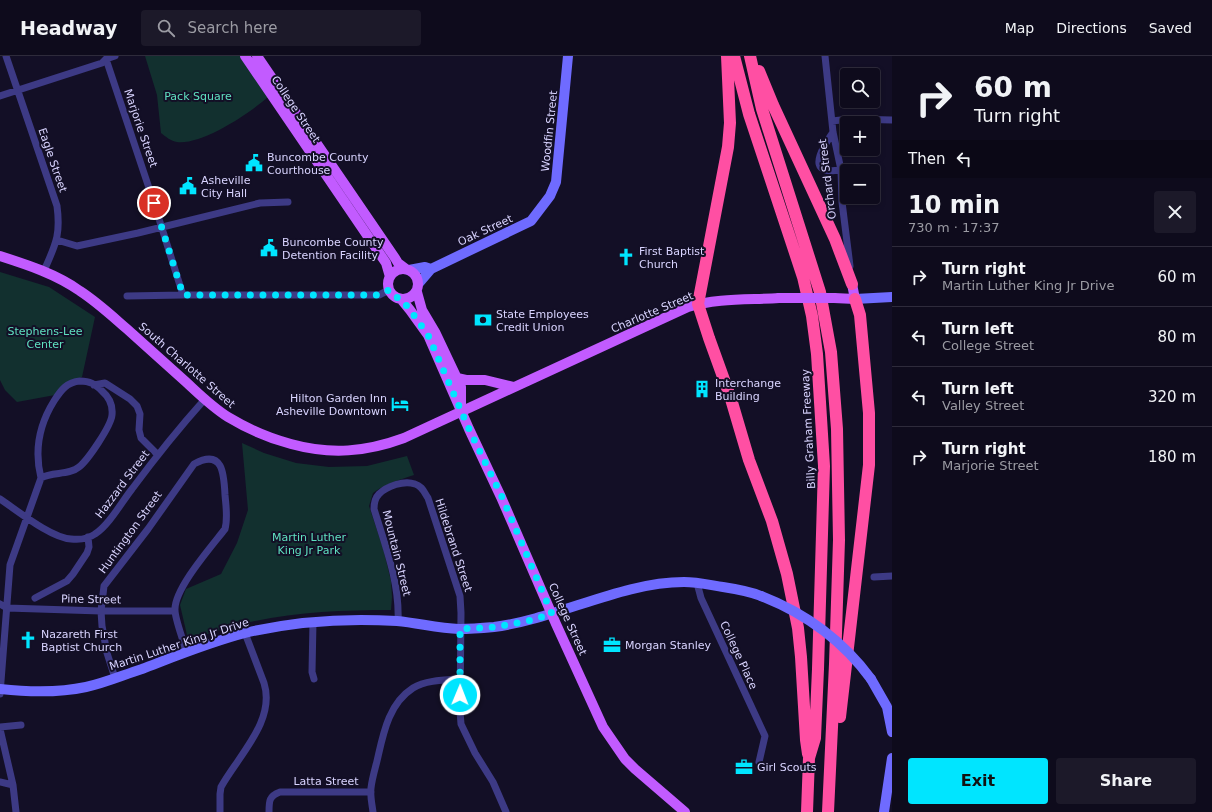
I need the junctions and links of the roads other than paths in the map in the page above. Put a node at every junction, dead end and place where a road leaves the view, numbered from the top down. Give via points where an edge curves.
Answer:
1 (6, 56) edge
2 (116, 56) edge
3 (245, 56) edge
4 (257, 56) edge
5 (568, 56) edge
6 (727, 56) edge
7 (734, 56) edge
8 (750, 56) edge
9 (754, 56) edge
10 (825, 56) edge
11 (106, 59) junction
12 (17, 90) junction
13 (0, 96) edge
14 (278, 97) junction
15 (892, 120) edge
16 (832, 121) junction
17 (833, 132) junction
18 (840, 170) joint
19 (288, 202) dead end
20 (356, 202) junction
21 (842, 204) edge
22 (544, 206) joint
23 (350, 212) junction
24 (162, 227) junction
25 (57, 240) junction
26 (0, 256) edge
27 (408, 269) junction
28 (431, 269) junction
29 (44, 271) junction
30 (390, 277) junction
31 (852, 284) junction
32 (418, 287) junction
33 (389, 290) junction
34 (183, 295) junction
35 (127, 296) dead end
36 (892, 297) edge
37 (855, 298) junction
38 (401, 299) junction
39 (698, 304) junction
40 (457, 378) junction
41 (94, 385) junction
42 (514, 387) junction
43 (205, 399) junction
44 (461, 412) junction
45 (158, 455) junction
46 (41, 478) junction
47 (404, 483) joint
48 (0, 499) edge
49 (28, 518) junction
50 (88, 537) junction
51 (892, 576) edge
52 (874, 577) dead end
53 (697, 583) junction
54 (34, 598) dead end
55 (0, 604) edge
56 (7, 608) junction
57 (101, 611) junction
58 (175, 611) junction
59 (552, 614) junction
60 (313, 622) junction
61 (398, 622) junction
62 (460, 629) junction
63 (245, 633) junction
64 (186, 652) junction
65 (115, 678) junction
66 (314, 679) dead end
67 (460, 679) junction
68 (0, 689) edge
69 (0, 694) edge
70 (20, 725) dead end
71 (0, 728) edge
72 (892, 732) edge
73 (809, 758) junction
74 (892, 758) edge
75 (759, 762) dead end
76 (0, 782) edge
77 (13, 786) junction
78 (371, 792) junction
79 (16, 812) edge
80 (220, 812) edge
81 (269, 812) edge
82 (373, 812) edge
83 (506, 812) edge
84 (685, 812) edge
85 (807, 812) edge
86 (828, 812) edge
87 (834, 812) edge
88 (884, 812) edge

1 - 12 street, Eagle Street
2 - 11 street
3 - 14 main road, College Street
4 - 14 main road, College Street
5 - 22 main road, Woodfin Street via 557,175
6 - 39 highway via 730,123 728,147
7 - 73 highway, Billy Graham Freeway via 750,114 803,277 817,354 824,466 815,738
8 - 86 highway via 762,109 820,292 831,352 837,429 839,540
9 - 31 highway via 773,105 835,238
10 - 16 street, Orchard Street
11 - 12 street via 102,63
11 - 24 street, Marjorie Street
12 - 13 street
12 - 25 street, Eagle Street via 57,206
14 - 20 main road, College Street
14 - 23 main road, College Street
15 - 16 street
16 - 17 street, Orchard Street
17 - 18 street, Orchard Street
17 - 18 street via 821,152 819,165 825,170
19 - 24 street via 260,203
20 - 23 main road
20 - 27 main road, College Street via 398,263
21 - 31 street, Orchard Street
22 - 28 main road, Oak Street via 531,222
23 - 30 main road, College Street via 386,263
24 - 25 street via 77,246
24 - 34 street, Marjorie Street
25 - 29 street, Eagle Street
26 - 29 main road, South Charlotte Street
27 - 28 main road, Oak Street
27 - 30 main road via 398,270
27 - 32 main road via 414,273
28 - 32 main road, Oak Street
29 - 43 main road, South Charlotte Street via 81,291
30 - 33 main road
31 - 37 main road, Orchard Street
32 - 38 main road via 408,299
32 - 40 main road, College Street via 420,306
33 - 34 street via 379,295
33 - 38 main road
34 - 35 street
36 - 37 main road, Charlotte Street
37 - 39 main road, Charlotte Street, bridge via 779,298
37 - 87 highway via 860,315 869,413 869,465 841,706
38 - 44 main road, College Street via 428,335
39 - 42 main road, Charlotte Street
39 - 73 highway via 749,460 772,521 787,574 802,657
40 - 42 main road via 485,380
40 - 44 main road, College Street via 461,387
41 - 45 street via 105,383 137,406 141,438
41 - 46 street via 87,381 69,384 60,391 46,414 39,442
41 - 46 street via 110,401 112,416 107,427 80,466 69,472
42 - 44 main road, Charlotte Street
43 - 44 main road, South Charlotte Street via 248,429 280,441 320,450 358,450 388,444
43 - 45 street, Hazzard Street
44 - 59 main road, College Street via 502,497
45 - 50 street, Hazzard Street via 103,528
46 - 49 street
47 - 61 street, Mountain Street via 390,487 378,495 374,503 396,585
47 - 62 street, Hildebrand Street via 416,484 428,498 460,596
48 - 49 street, Hazzard Street
49 - 50 street, Hazzard Street via 49,532 69,539 80,540
49 - 56 street via 10,565
50 - 54 street via 87,553 67,581
51 - 52 street
53 - 59 main road, Martin Luther King Jr Drive via 652,586
53 - 72 main road, Martin Luther King Jr Drive, bridge via 748,591 793,610 825,631 851,653 871,678 887,707
53 - 75 street, College Place via 701,598 765,736
55 - 56 street
56 - 57 street, Pine Street
56 - 68 street
57 - 58 street, Pine Street
57 - 58 street, Huntington Street via 104,586 194,464 203,459 212,459 220,465 224,476 227,521 224,530 187,578 176,602
57 - 65 street, Huntington Street via 107,653
58 - 64 street
59 - 62 main road, Martin Luther King Jr Drive via 495,627
59 - 84 main road, College Street via 603,727 613,742 635,769
60 - 61 main road, Martin Luther King Jr Drive
60 - 63 main road, Martin Luther King Jr Drive
60 - 66 street
61 - 62 main road, Martin Luther King Jr Drive
62 - 67 street
63 - 64 main road, Martin Luther King Jr Drive
63 - 80 street via 265,687 266,699 253,740 222,787
64 - 65 main road, Martin Luther King Jr Drive
65 - 68 main road, Martin Luther King Jr Drive via 86,687 62,690
67 - 78 street via 413,688 398,702 386,724
67 - 83 street via 461,724
68 - 69 street
70 - 71 street
71 - 77 street
73 - 85 highway, Billy Graham Freeway
74 - 88 main road
76 - 77 street
77 - 79 street
78 - 81 street, Latta Street via 280,792 271,798
78 - 82 street

